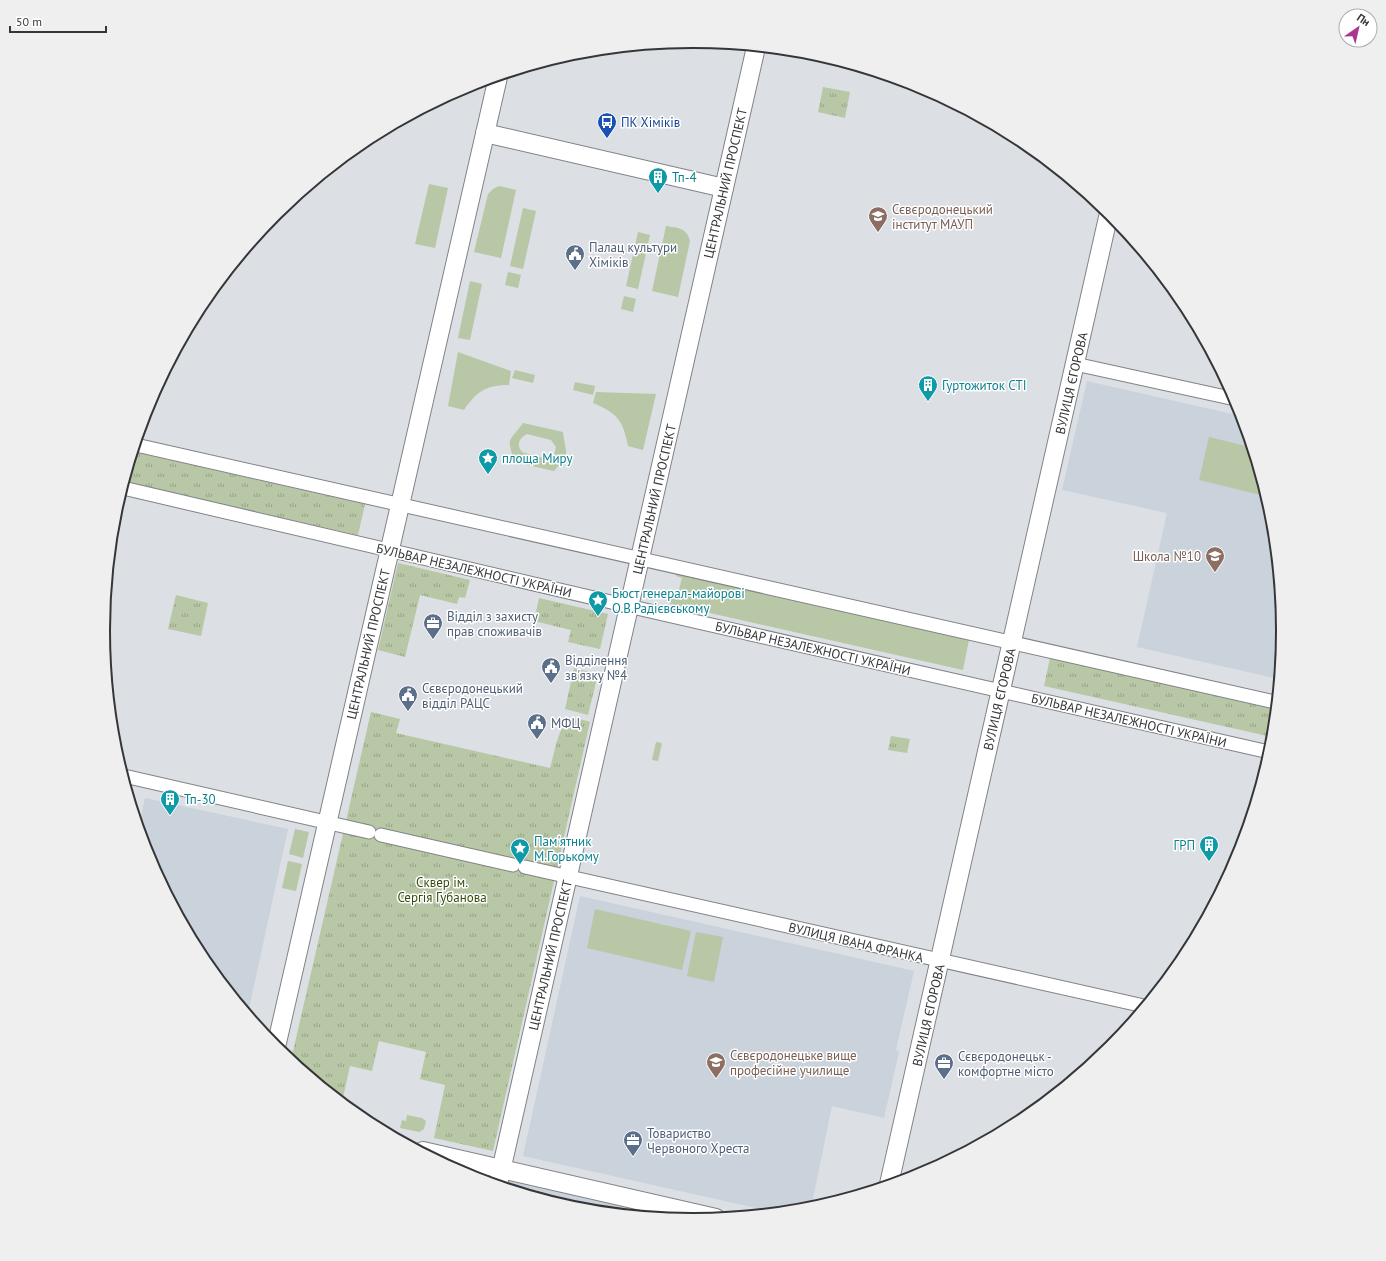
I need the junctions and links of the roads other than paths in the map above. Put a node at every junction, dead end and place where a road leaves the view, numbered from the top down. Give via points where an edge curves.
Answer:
1 (755, 52) edge
2 (497, 82) edge
3 (485, 133) junction
4 (724, 188) junction
5 (1108, 222) edge
6 (1075, 364) junction
7 (1226, 397) edge
8 (140, 447) edge
9 (128, 489) edge
10 (400, 505) junction
11 (389, 550) junction
12 (640, 559) junction
13 (629, 606) junction
14 (1012, 643) junction
15 (1001, 691) junction
16 (1271, 701) edge
17 (1263, 751) edge
18 (129, 777) edge
19 (327, 822) junction
20 (568, 877) junction
21 (940, 960) junction
22 (1139, 1005) edge
23 (278, 1039) edge
24 (452, 1161) edge
25 (500, 1177) edge
26 (890, 1178) edge
27 (689, 1213) edge

1 - 4 street, ЦЕНТРАЛЬНИЙ ПРОСПЕКТ
2 - 3 street, ЦЕНТРАЛЬНИЙ ПРОСПЕКТ
3 - 4 street
3 - 10 street, ЦЕНТРАЛЬНИЙ ПРОСПЕКТ
4 - 12 street, ЦЕНТРАЛЬНИЙ ПРОСПЕКТ
5 - 6 street, ВУЛИЦЯ ЄГОРОВА
6 - 7 street
6 - 14 street, ВУЛИЦЯ ЄГОРОВА
8 - 10 street
9 - 11 street, БУЛЬВАР НЕЗАЛЕЖНОСТІ УКРАЇНИ
10 - 11 street, ЦЕНТРАЛЬНИЙ ПРОСПЕКТ
10 - 12 street
11 - 13 street, БУЛЬВАР НЕЗАЛЕЖНОСТІ УКРАЇНИ
11 - 19 street, ЦЕНТРАЛЬНИЙ ПРОСПЕКТ
12 - 13 street, ЦЕНТРАЛЬНИЙ ПРОСПЕКТ
12 - 14 street
13 - 15 street, БУЛЬВАР НЕЗАЛЕЖНОСТІ УКРАЇНИ
13 - 20 street, ЦЕНТРАЛЬНИЙ ПРОСПЕКТ
14 - 15 street, ВУЛИЦЯ ЄГОРОВА
14 - 16 street
15 - 17 street, БУЛЬВАР НЕЗАЛЕЖНОСТІ УКРАЇНИ
15 - 21 street, ВУЛИЦЯ ЄГОРОВА
18 - 19 street, ВУЛИЦЯ ІВАНА ФРАНКА
19 - 20 street, ВУЛИЦЯ ІВАНА ФРАНКА
19 - 23 street, ЦЕНТРАЛЬНИЙ ПРОСПЕКТ
20 - 21 street, ВУЛИЦЯ ІВАНА ФРАНКА
20 - 25 street, ЦЕНТРАЛЬНИЙ ПРОСПЕКТ
21 - 22 street, ВУЛИЦЯ ІВАНА ФРАНКА
21 - 26 street, ВУЛИЦЯ ЄГОРОВА
24 - 25 street
25 - 27 street

